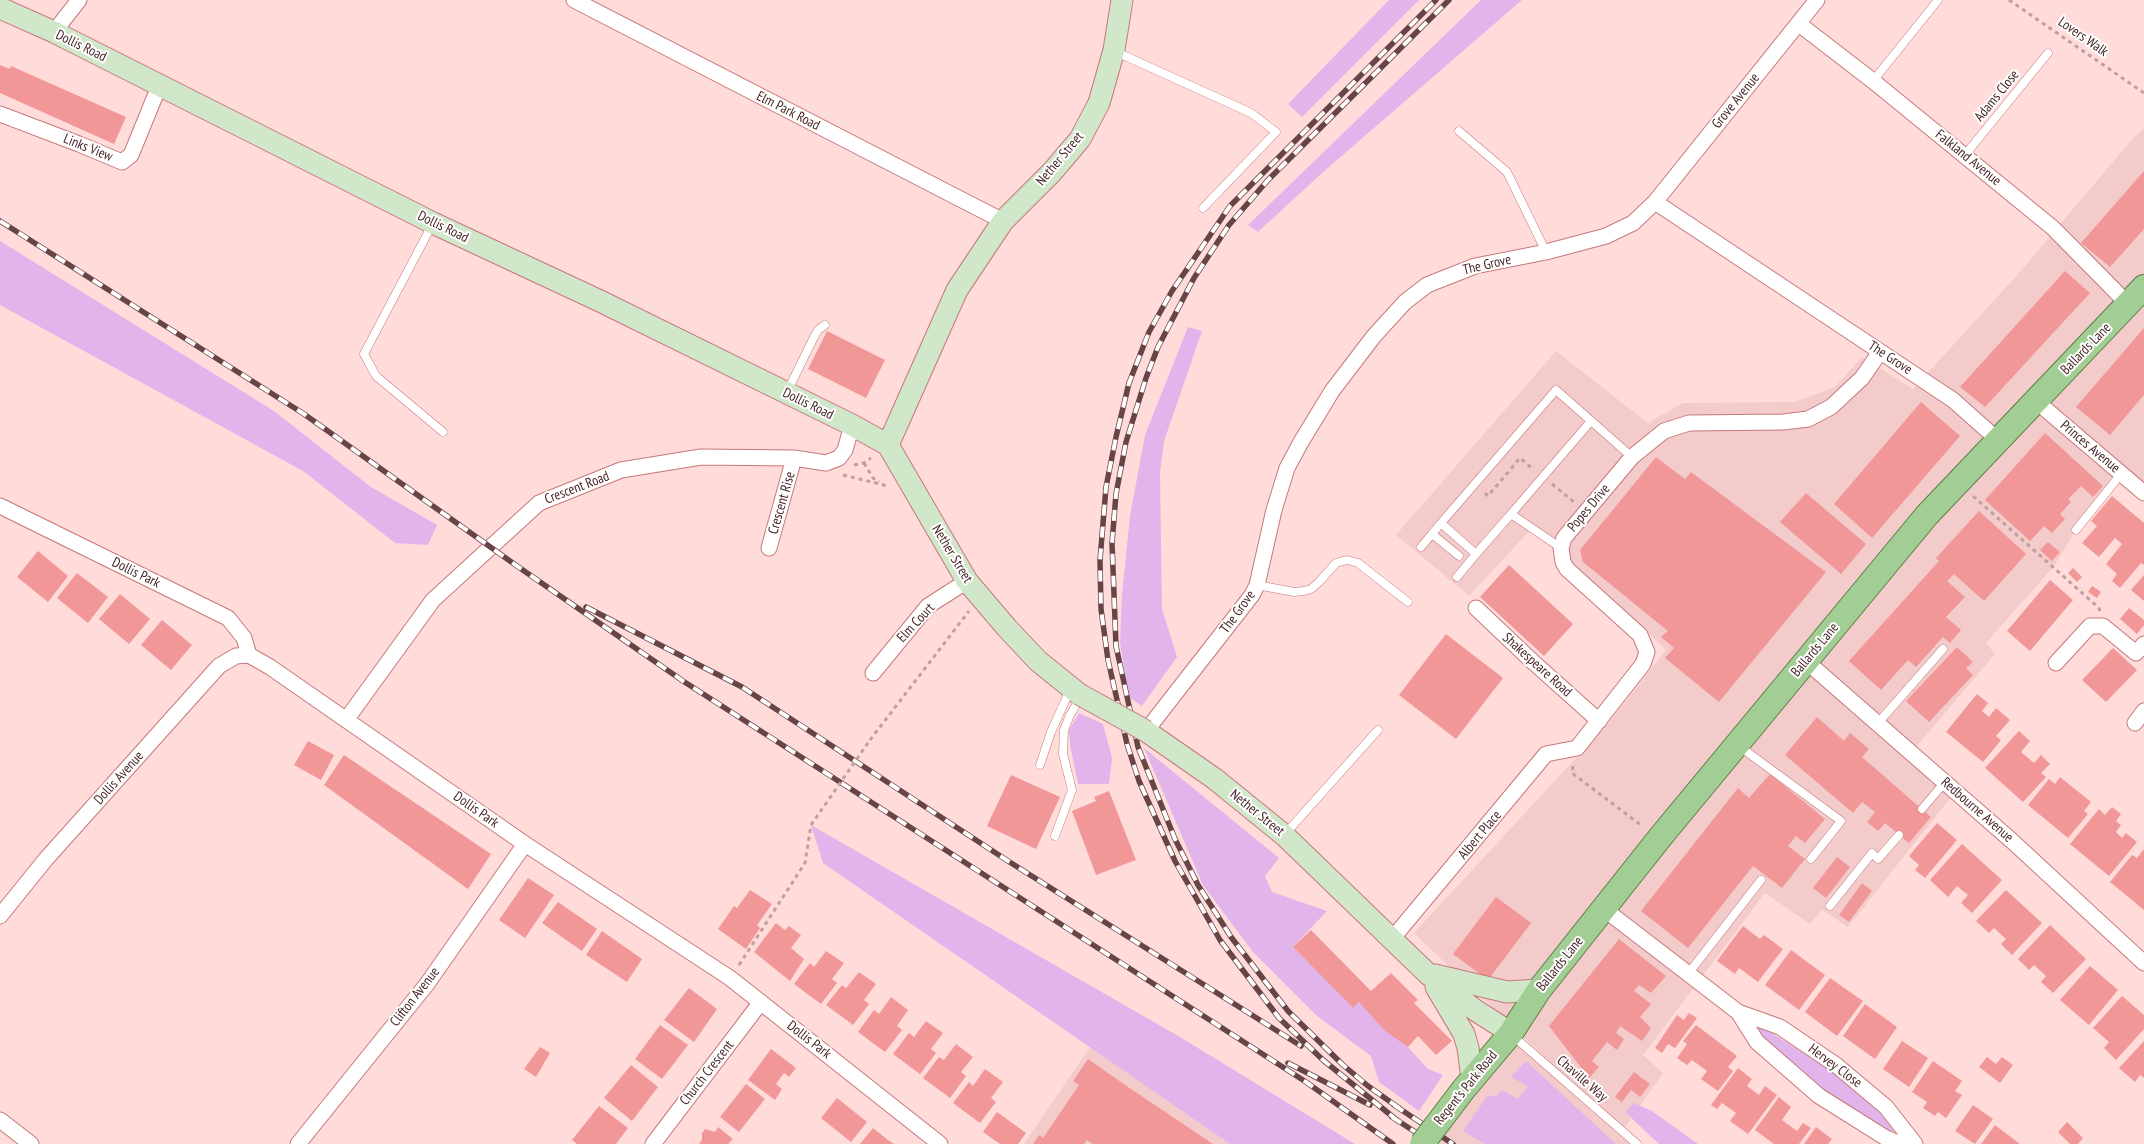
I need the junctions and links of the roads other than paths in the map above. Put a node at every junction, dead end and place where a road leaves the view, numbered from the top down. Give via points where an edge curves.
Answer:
1 (79, 0) edge
2 (574, 0) edge
3 (1122, 0) edge
4 (1817, 0) edge
5 (1938, 0) edge
6 (0, 8) edge
7 (1799, 24) junction
8 (54, 32) junction
9 (1114, 50) junction
10 (2048, 53) dead end
11 (1874, 81) junction
12 (160, 84) junction
13 (0, 114) edge
14 (1459, 131) dead end
15 (1965, 155) junction
16 (1655, 202) junction
17 (1203, 208) dead end
18 (1002, 221) junction
19 (433, 222) junction
20 (1546, 252) junction
21 (2144, 288) edge
22 (2128, 304) junction
23 (825, 325) dead end
24 (1880, 352) junction
25 (786, 394) junction
26 (2036, 401) junction
27 (1591, 421) junction
28 (852, 426) junction
29 (443, 432) dead end
30 (1998, 440) junction
31 (888, 445) junction
32 (1632, 457) junction
33 (794, 458) junction
34 (2121, 474) junction
35 (2144, 493) edge
36 (0, 506) edge
37 (1511, 514) junction
38 (1441, 523) junction
39 (2076, 530) dead end
40 (1432, 534) junction
41 (1421, 547) dead end
42 (769, 548) dead end
43 (1561, 548) junction
44 (1476, 554) junction
45 (1459, 556) dead end
46 (1457, 577) dead end
47 (1257, 586) junction
48 (974, 589) junction
49 (1408, 602) dead end
50 (1476, 608) dead end
51 (1944, 649) dead end
52 (2141, 652) edge
53 (248, 655) junction
54 (1806, 661) junction
55 (2056, 664) dead end
56 (873, 673) dead end
57 (1078, 692) junction
58 (346, 720) junction
59 (1599, 721) junction
60 (1878, 723) junction
61 (1378, 730) dead end
62 (1146, 731) junction
63 (1737, 744) junction
64 (1577, 748) joint
65 (1040, 765) dead end
66 (1945, 782) junction
67 (1922, 809) dead end
68 (1284, 835) junction
69 (1899, 835) dead end
70 (1055, 836) dead end
71 (525, 844) junction
72 (1811, 859) dead end
73 (1761, 880) dead end
74 (1830, 906) dead end
75 (1604, 910) junction
76 (0, 916) edge
77 (1392, 939) junction
78 (2144, 963) edge
79 (1428, 974) junction
80 (1688, 974) junction
81 (1539, 990) junction
82 (762, 1002) junction
83 (1738, 1012) junction
84 (1511, 1033) junction
85 (1468, 1084) junction
86 (0, 1120) edge
87 (31, 1144) edge
88 (298, 1144) edge
89 (653, 1144) edge
90 (940, 1144) edge
91 (1422, 1144) edge
92 (1637, 1144) edge
93 (1900, 1144) edge
94 (1915, 1144) edge

1 - 8 street
2 - 18 street, Elm Park Road
3 - 9 main road, Nether Street
4 - 7 street, Grove Avenue
5 - 11 lane
6 - 8 main road, Dollis Road
7 - 11 street, Falkland Avenue
7 - 16 street, Grove Avenue
8 - 12 main road, Dollis Road
9 - 17 lane via 1251,114 1276,132
9 - 18 main road, Nether Street via 1098,103 1080,139
10 - 15 lane, Adams Close
11 - 15 street, Falkland Avenue
12 - 13 street, Links View via 130,155 122,162
12 - 19 main road, Dollis Road
14 - 20 lane via 1507,172
15 - 22 street, Falkland Avenue via 2053,228
16 - 20 street, The Grove via 1633,224 1606,236
16 - 24 street, The Grove
18 - 31 main road, Nether Street via 957,290
19 - 25 main road, Dollis Road
19 - 29 lane via 364,354 376,376
20 - 47 street, The Grove via 1475,266 1427,285 1405,302 1380,329 1332,391 1288,468 1274,510
21 - 22 main road, Ballards Lane
22 - 26 main road, Ballards Lane
23 - 25 lane via 814,337
24 - 30 street, The Grove via 1953,400
24 - 32 street, Popes Drive via 1862,378 1820,414 1783,422 1689,423 1664,431
25 - 28 main road, Dollis Road
26 - 30 main road, Ballards Lane
26 - 34 street, Princes Avenue
27 - 32 lane
27 - 37 lane
27 - 38 lane via 1556,390
28 - 31 main road, Dollis Road
28 - 33 street, Crescent Road via 846,450 839,458 826,463
30 - 54 main road, Ballards Lane via 1927,515
31 - 48 main road, Nether Street
32 - 43 street, Popes Drive via 1564,538
33 - 42 street, Crescent Rise
33 - 58 street, Crescent Road via 701,457 621,470 539,503 433,600
34 - 35 street, Princes Avenue
34 - 39 lane
36 - 53 street, Dollis Park via 228,618 244,638
37 - 43 lane
37 - 44 lane
38 - 40 lane
38 - 44 lane
40 - 41 lane
40 - 45 lane
43 - 59 street, Popes Drive via 1563,562 1568,569 1640,634 1647,652 1643,664
44 - 46 lane
47 - 49 lane via 1294,592 1311,589 1336,563 1347,560 1358,563
47 - 62 street, The Grove
48 - 56 street, Elm Court via 928,606
48 - 57 main road, Nether Street via 1038,661
50 - 59 street, Shakespeare Road
51 - 60 lane
52 - 55 street via 2103,626 2090,626
53 - 58 street, Dollis Park via 270,666
53 - 76 street, Dollis Avenue via 236,656 218,666 46,859
54 - 60 street, Redbourne Avenue
54 - 63 main road, Ballards Lane
57 - 62 main road, Nether Street, bridge
57 - 65 lane via 1051,732
57 - 70 lane via 1064,730 1063,754 1072,790
58 - 71 street, Dollis Park
59 - 64 street, Popes Drive
60 - 66 street, Redbourne Avenue
61 - 68 lane
62 - 68 main road, Nether Street via 1215,779
63 - 72 lane via 1841,821
63 - 75 main road, Ballards Lane
64 - 77 street, Albert Place via 1546,754
66 - 67 lane
66 - 78 street, Redbourne Avenue
68 - 77 main road, Nether Street
69 - 74 lane via 1878,859 1872,853
71 - 82 street, Dollis Park
71 - 88 street, Clifton Avenue via 427,984
73 - 80 lane
75 - 80 street, Hervey Close
75 - 81 main road, Ballards Lane
77 - 79 main road, Nether Street
79 - 81 main road via 1507,992
79 - 84 main road, Nether Street
79 - 85 main road, Nether Street via 1464,1034 1468,1048
80 - 83 street, Hervey Close
81 - 84 main road, Ballards Lane
82 - 89 street, Church Crescent
82 - 90 street, Dollis Park
83 - 93 street, Hervey Close via 1757,1042 1819,1096
83 - 94 street, Hervey Close via 1780,1027 1836,1065 1886,1107
84 - 85 main road, Regent's Park Road
84 - 92 lane, Chaville Way
85 - 91 main road, Regent's Park Road, bridge
86 - 87 street

